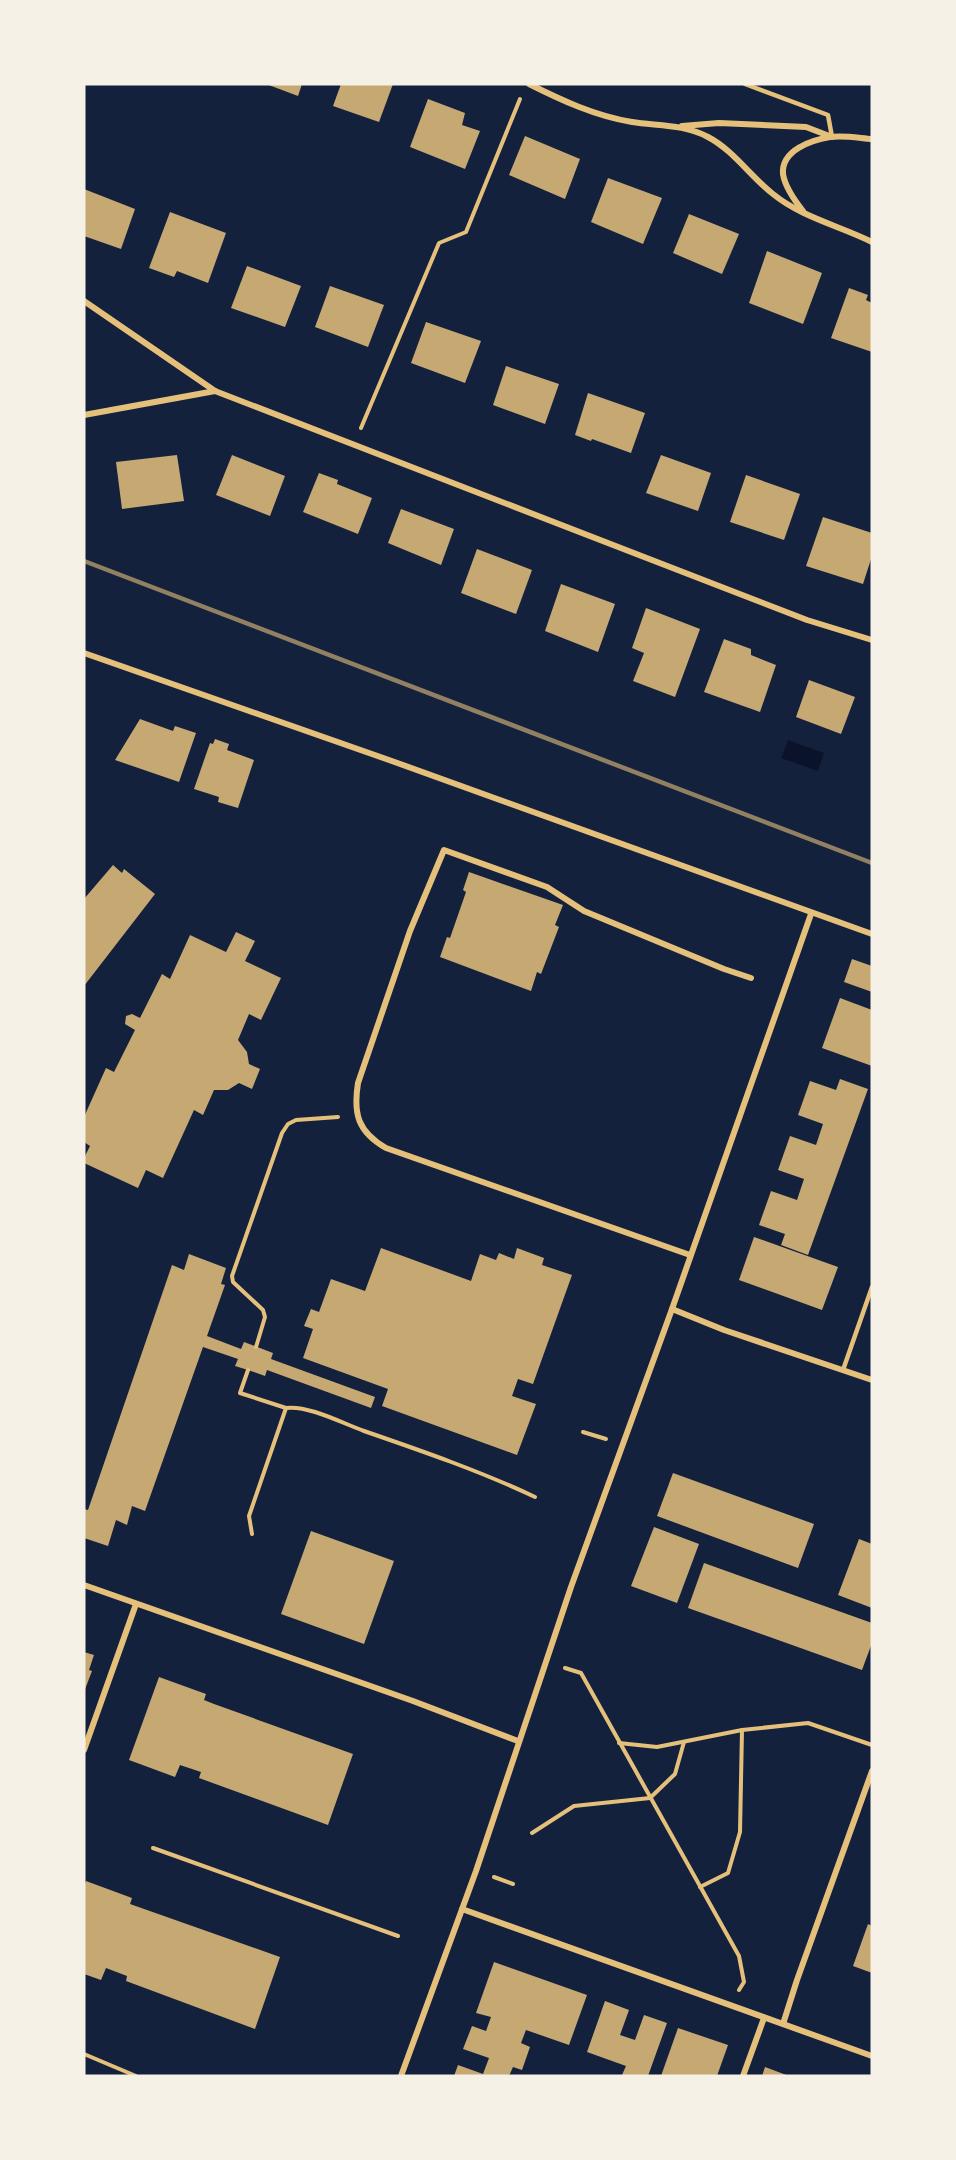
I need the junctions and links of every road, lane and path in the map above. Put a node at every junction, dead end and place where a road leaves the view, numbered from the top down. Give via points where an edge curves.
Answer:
1 (529, 84) edge
2 (745, 84) edge
3 (522, 94) dead end
4 (675, 127) junction
5 (832, 137) junction
6 (872, 139) edge
7 (804, 212) junction
8 (872, 242) edge
9 (84, 301) edge
10 (215, 391) junction
11 (84, 415) edge
12 (354, 445) junction
13 (872, 640) edge
14 (84, 653) edge
15 (811, 914) junction
16 (872, 934) edge
17 (751, 978) dead end
18 (357, 1116) junction
19 (690, 1256) junction
20 (872, 1287) edge
21 (672, 1309) junction
22 (256, 1347) dead end
23 (248, 1370) dead end
24 (843, 1370) junction
25 (872, 1380) edge
26 (286, 1408) junction
27 (535, 1497) dead end
28 (252, 1534) dead end
29 (84, 1586) edge
30 (136, 1604) junction
31 (547, 1662) junction
32 (742, 1730) junction
33 (518, 1741) junction
34 (684, 1742) junction
35 (619, 1743) junction
36 (872, 1744) edge
37 (84, 1750) edge
38 (872, 1771) edge
39 (650, 1798) junction
40 (532, 1833) dead end
41 (153, 1848) dead end
42 (700, 1887) junction
43 (462, 1909) junction
44 (398, 1936) dead end
45 (730, 2005) junction
46 (764, 2018) junction
47 (783, 2024) junction
48 (84, 2055) edge
49 (872, 2056) edge
50 (136, 2076) edge
51 (401, 2076) edge
52 (743, 2076) edge

1 - 4 street via 567,103 612,117
2 - 5 lane via 828,115
3 - 12 path via 466,232 439,243
4 - 5 street via 719,123 806,127
4 - 7 street via 708,137 774,195
5 - 6 street
5 - 7 street via 807,142 786,162 783,174
7 - 8 street
9 - 10 street
10 - 11 street
10 - 12 street
12 - 13 street via 807,620
14 - 15 street
15 - 16 street
15 - 19 street
17 - 18 street via 584,911 547,887 444,850 410,931 358,1083
18 - 19 street via 372,1140 386,1148
18 - 22 path via 296,1120 282,1133 232,1276 233,1282 264,1310
19 - 21 street
20 - 24 lane
21 - 24 street
21 - 31 street
23 - 26 path via 240,1393
24 - 25 street
26 - 27 path via 297,1407 338,1421 489,1475
26 - 28 path via 249,1516
29 - 30 street
30 - 33 street
30 - 37 street
31 - 33 street
31 - 35 path via 581,1673
32 - 34 path
32 - 36 path via 808,1724
32 - 42 path via 740,1832 728,1873
33 - 43 street
34 - 35 path via 657,1747
34 - 39 path via 675,1774
35 - 39 path
38 - 47 street
39 - 40 path via 574,1806
39 - 42 path
41 - 44 path
42 - 45 path via 740,1956 744,1982
43 - 45 street
43 - 51 street
45 - 46 street
46 - 47 street
46 - 52 street
47 - 49 street
48 - 50 path

